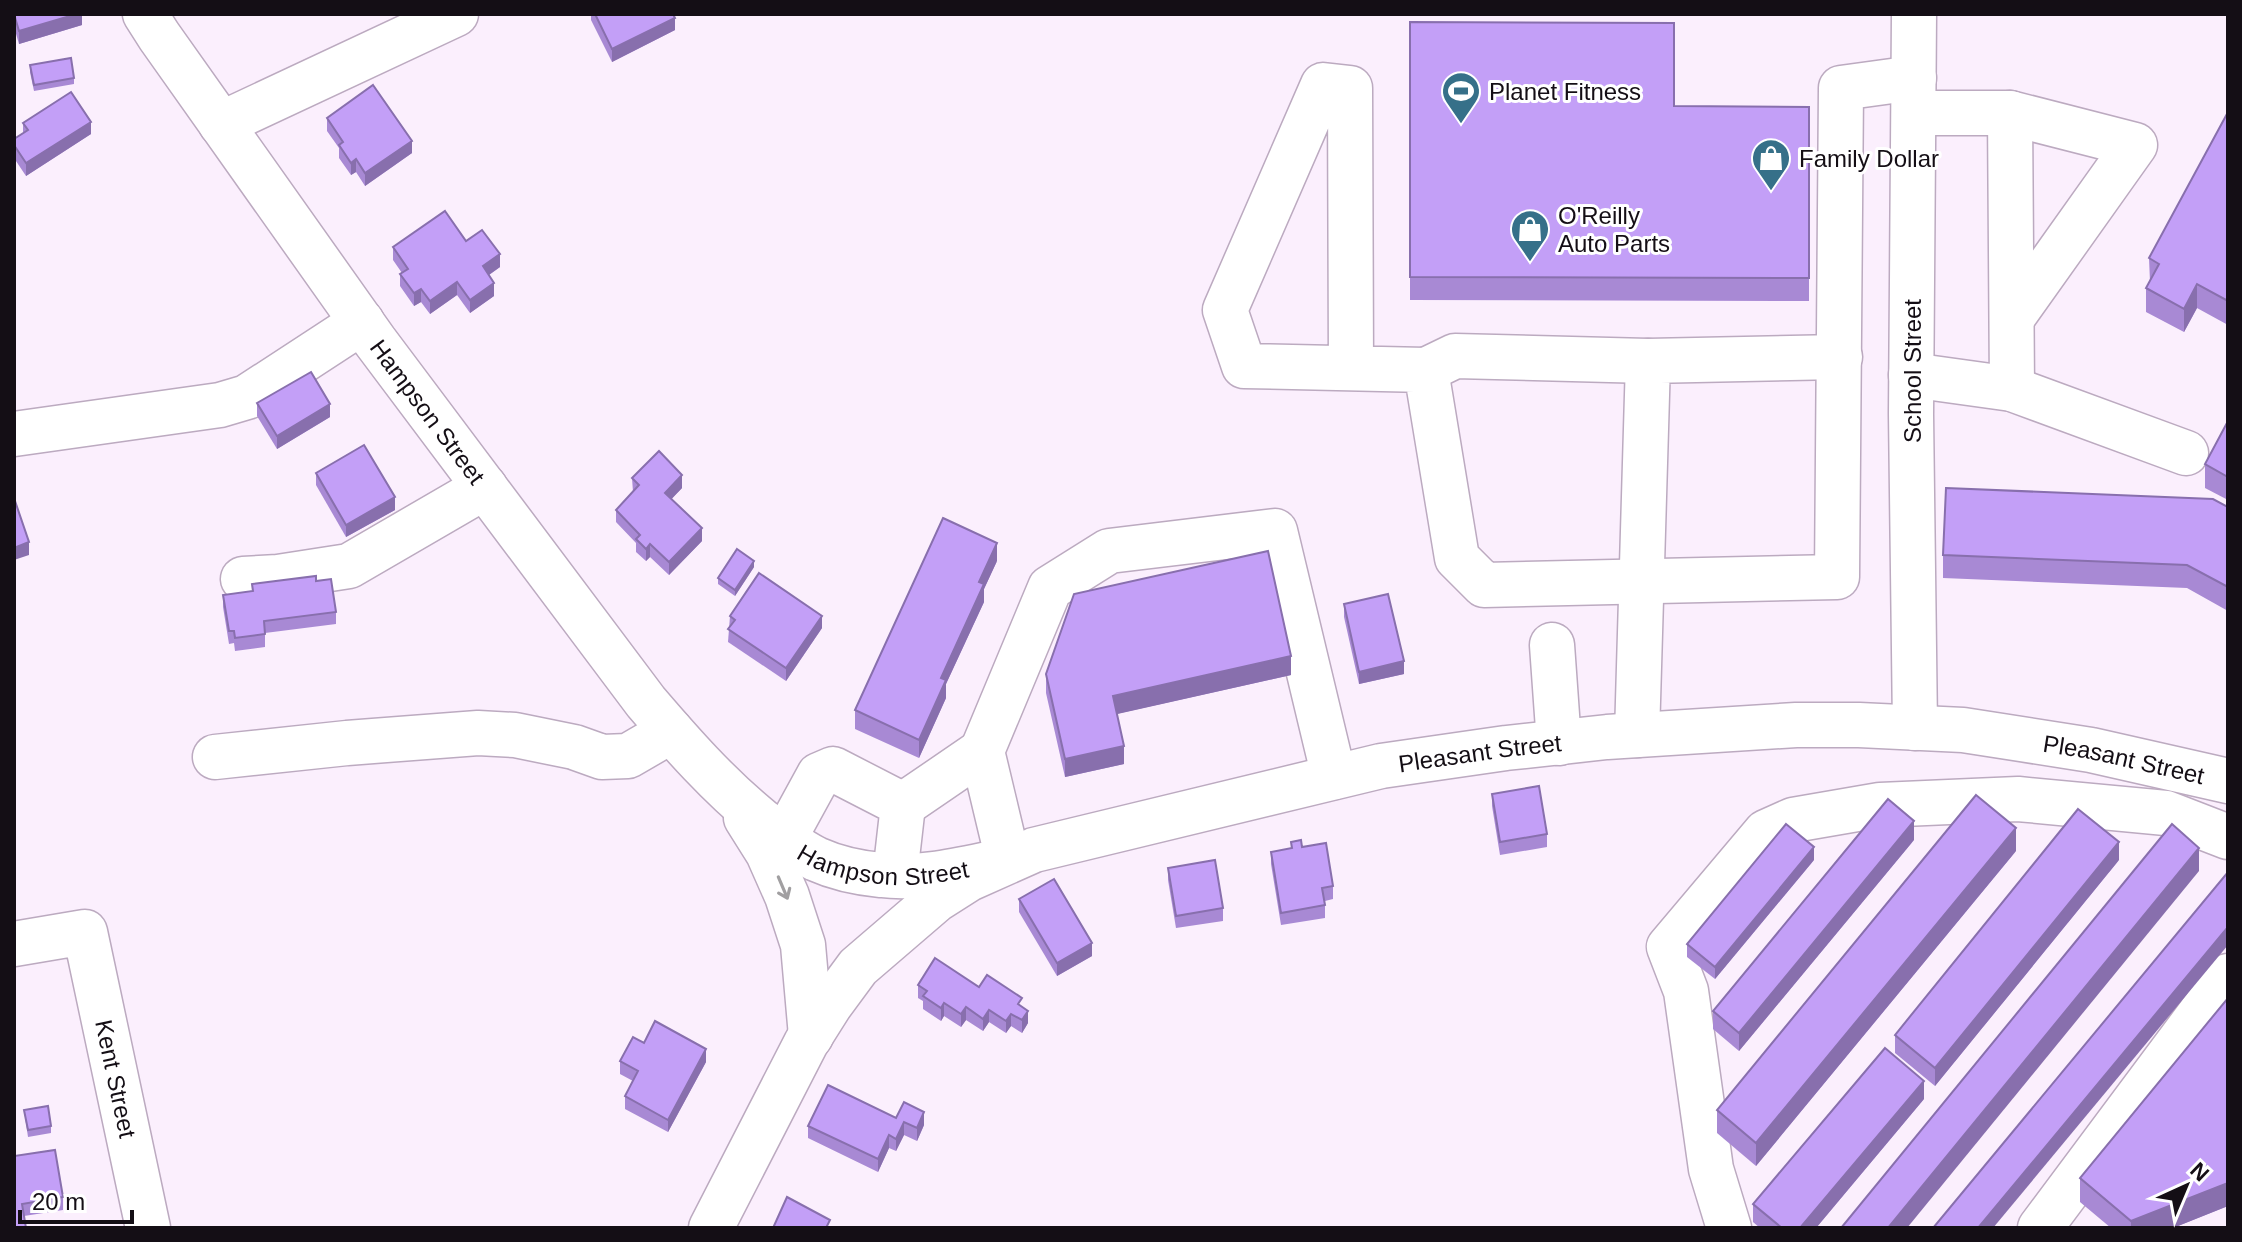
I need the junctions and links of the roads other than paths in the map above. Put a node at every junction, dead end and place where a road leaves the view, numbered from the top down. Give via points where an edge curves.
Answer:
1 (145, 14) edge
2 (456, 14) edge
3 (1914, 14) edge
4 (1914, 96) junction
5 (2010, 113) junction
6 (221, 124) junction
7 (2012, 318) junction
8 (362, 322) junction
9 (1840, 357) junction
10 (1648, 361) junction
11 (1351, 368) junction
12 (1426, 370) junction
13 (1911, 375) junction
14 (2012, 389) junction
15 (14, 434) edge
16 (2186, 453) dead end
17 (485, 487) junction
18 (243, 579) dead end
19 (1642, 583) junction
20 (1552, 645) dead end
21 (1915, 728) junction
22 (671, 731) junction
23 (1637, 735) junction
24 (1559, 743) junction
25 (982, 751) junction
26 (215, 757) dead end
27 (1334, 777) junction
28 (2228, 781) edge
29 (731, 795) junction
30 (903, 805) junction
31 (2228, 837) edge
32 (784, 839) junction
33 (1008, 860) junction
34 (895, 875) junction
35 (14, 944) edge
36 (2228, 976) edge
37 (811, 1036) junction
38 (148, 1228) edge
39 (711, 1228) edge
40 (1729, 1228) edge
41 (2040, 1228) edge

1 - 6 street, Hampson Street
2 - 6 street
3 - 4 street, School Street
4 - 5 street
4 - 9 street via 1841,88
4 - 13 street, School Street
5 - 7 street
5 - 7 street via 2135,145
6 - 8 street, Hampson Street
7 - 14 street
8 - 15 street via 247,397
8 - 17 street, Hampson Street
9 - 10 street
9 - 19 street via 1837,577
10 - 12 street via 1455,356
10 - 19 street
11 - 11 street via 1244,366 1225,310 1323,85 1350,88
11 - 12 street
12 - 19 street via 1457,558 1484,585
13 - 14 street
13 - 21 street, School Street
14 - 16 street
17 - 18 street via 349,566
17 - 22 street, Hampson Street
19 - 23 street
20 - 24 street
21 - 23 street, Pleasant Street via 1796,725
21 - 28 street, Pleasant Street via 2091,750
22 - 26 street via 628,756 602,757 515,735 478,733
22 - 29 street, Hampson Street
23 - 24 street, Pleasant Street
24 - 27 street, Pleasant Street
25 - 27 street via 1050,588 1109,551 1275,531
25 - 30 street
25 - 33 street
27 - 33 street, Pleasant Street
29 - 32 street, Hampson Street
29 -> 37 street, Hampson Street via 768,853 787,896 803,945
30 - 32 street via 833,769 819,775
30 - 34 street
31 - 40 street via 2166,813 2018,799 1880,805 1793,820 1766,832 1669,947 1686,991 1711,1169
32 - 34 street, Hampson Street via 846,870
33 - 34 street, Hampson Street via 935,875
33 - 37 street, Pleasant Street via 936,900 858,967
35 - 38 street, Kent Street via 84,932
36 - 41 street
37 - 39 street, Pleasant Street

